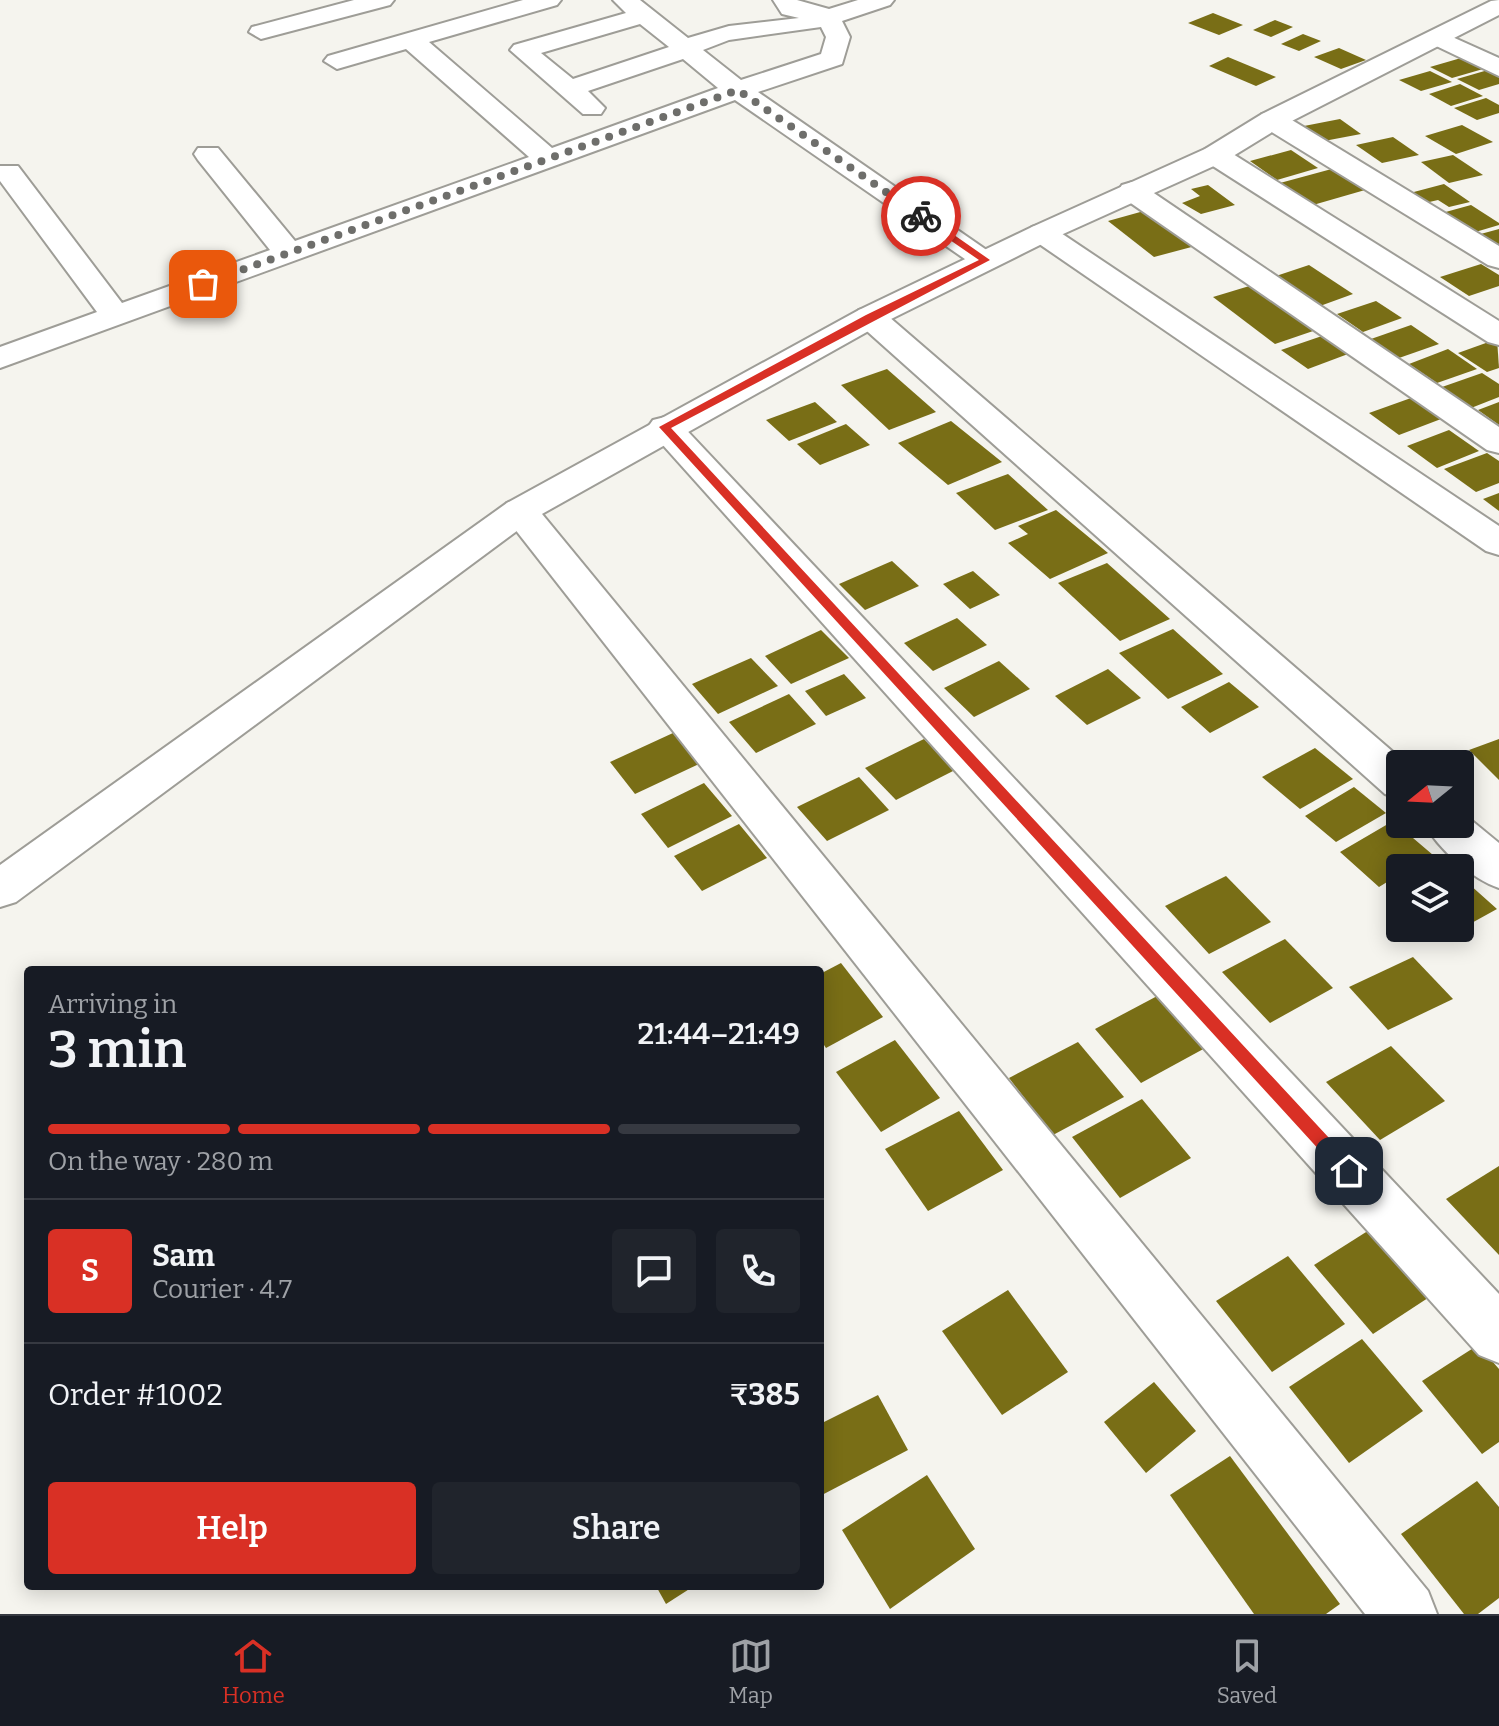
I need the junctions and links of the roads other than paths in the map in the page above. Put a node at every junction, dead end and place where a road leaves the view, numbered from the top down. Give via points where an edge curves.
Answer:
1 (382, 0) edge
2 (549, 0) edge
3 (785, 0) edge
4 (882, 0) edge
5 (1499, 6) edge
6 (634, 8) edge
7 (827, 16) junction
8 (261, 32) dead end
9 (1439, 38) junction
10 (411, 40) junction
11 (686, 50) junction
12 (337, 61) dead end
13 (1499, 68) edge
14 (569, 89) junction
15 (738, 90) junction
16 (1272, 120) junction
17 (622, 132) junction
18 (208, 154) dead end
19 (1215, 155) junction
20 (548, 159) junction
21 (8, 172) dead end
22 (1132, 191) junction
23 (1042, 233) junction
24 (289, 253) junction
25 (1499, 259) edge
26 (986, 260) junction
27 (116, 316) junction
28 (870, 317) junction
29 (1499, 335) edge
30 (0, 358) edge
31 (665, 427) junction
32 (1499, 443) edge
33 (520, 511) junction
34 (1499, 543) edge
35 (1386, 771) edge
36 (1463, 838) edge
37 (1499, 870) edge
38 (0, 889) edge
39 (1499, 1335) edge
40 (1405, 1614) edge

1 - 8 street
2 - 10 street
3 - 7 street via 791,9
4 - 7 street
5 - 9 street
6 - 11 street
6 - 14 street via 523,50
7 - 11 street via 719,34
7 - 15 street via 838,37 833,59
9 - 13 street
9 - 16 street
10 - 12 street
10 - 20 street
11 - 14 street
11 - 15 street
14 - 17 street
15 - 17 street
15 - 26 street
16 - 19 street
16 - 25 street
17 - 20 street
18 - 24 street
19 - 22 street
19 - 29 street
20 - 24 street
21 - 27 street
22 - 23 street
22 - 32 street
23 - 26 street
23 - 34 street
24 - 27 street
26 - 28 street
27 - 30 street
28 - 31 street
28 - 35 street
31 - 33 street
31 - 39 street
33 - 38 street
33 - 40 street
36 - 37 street

